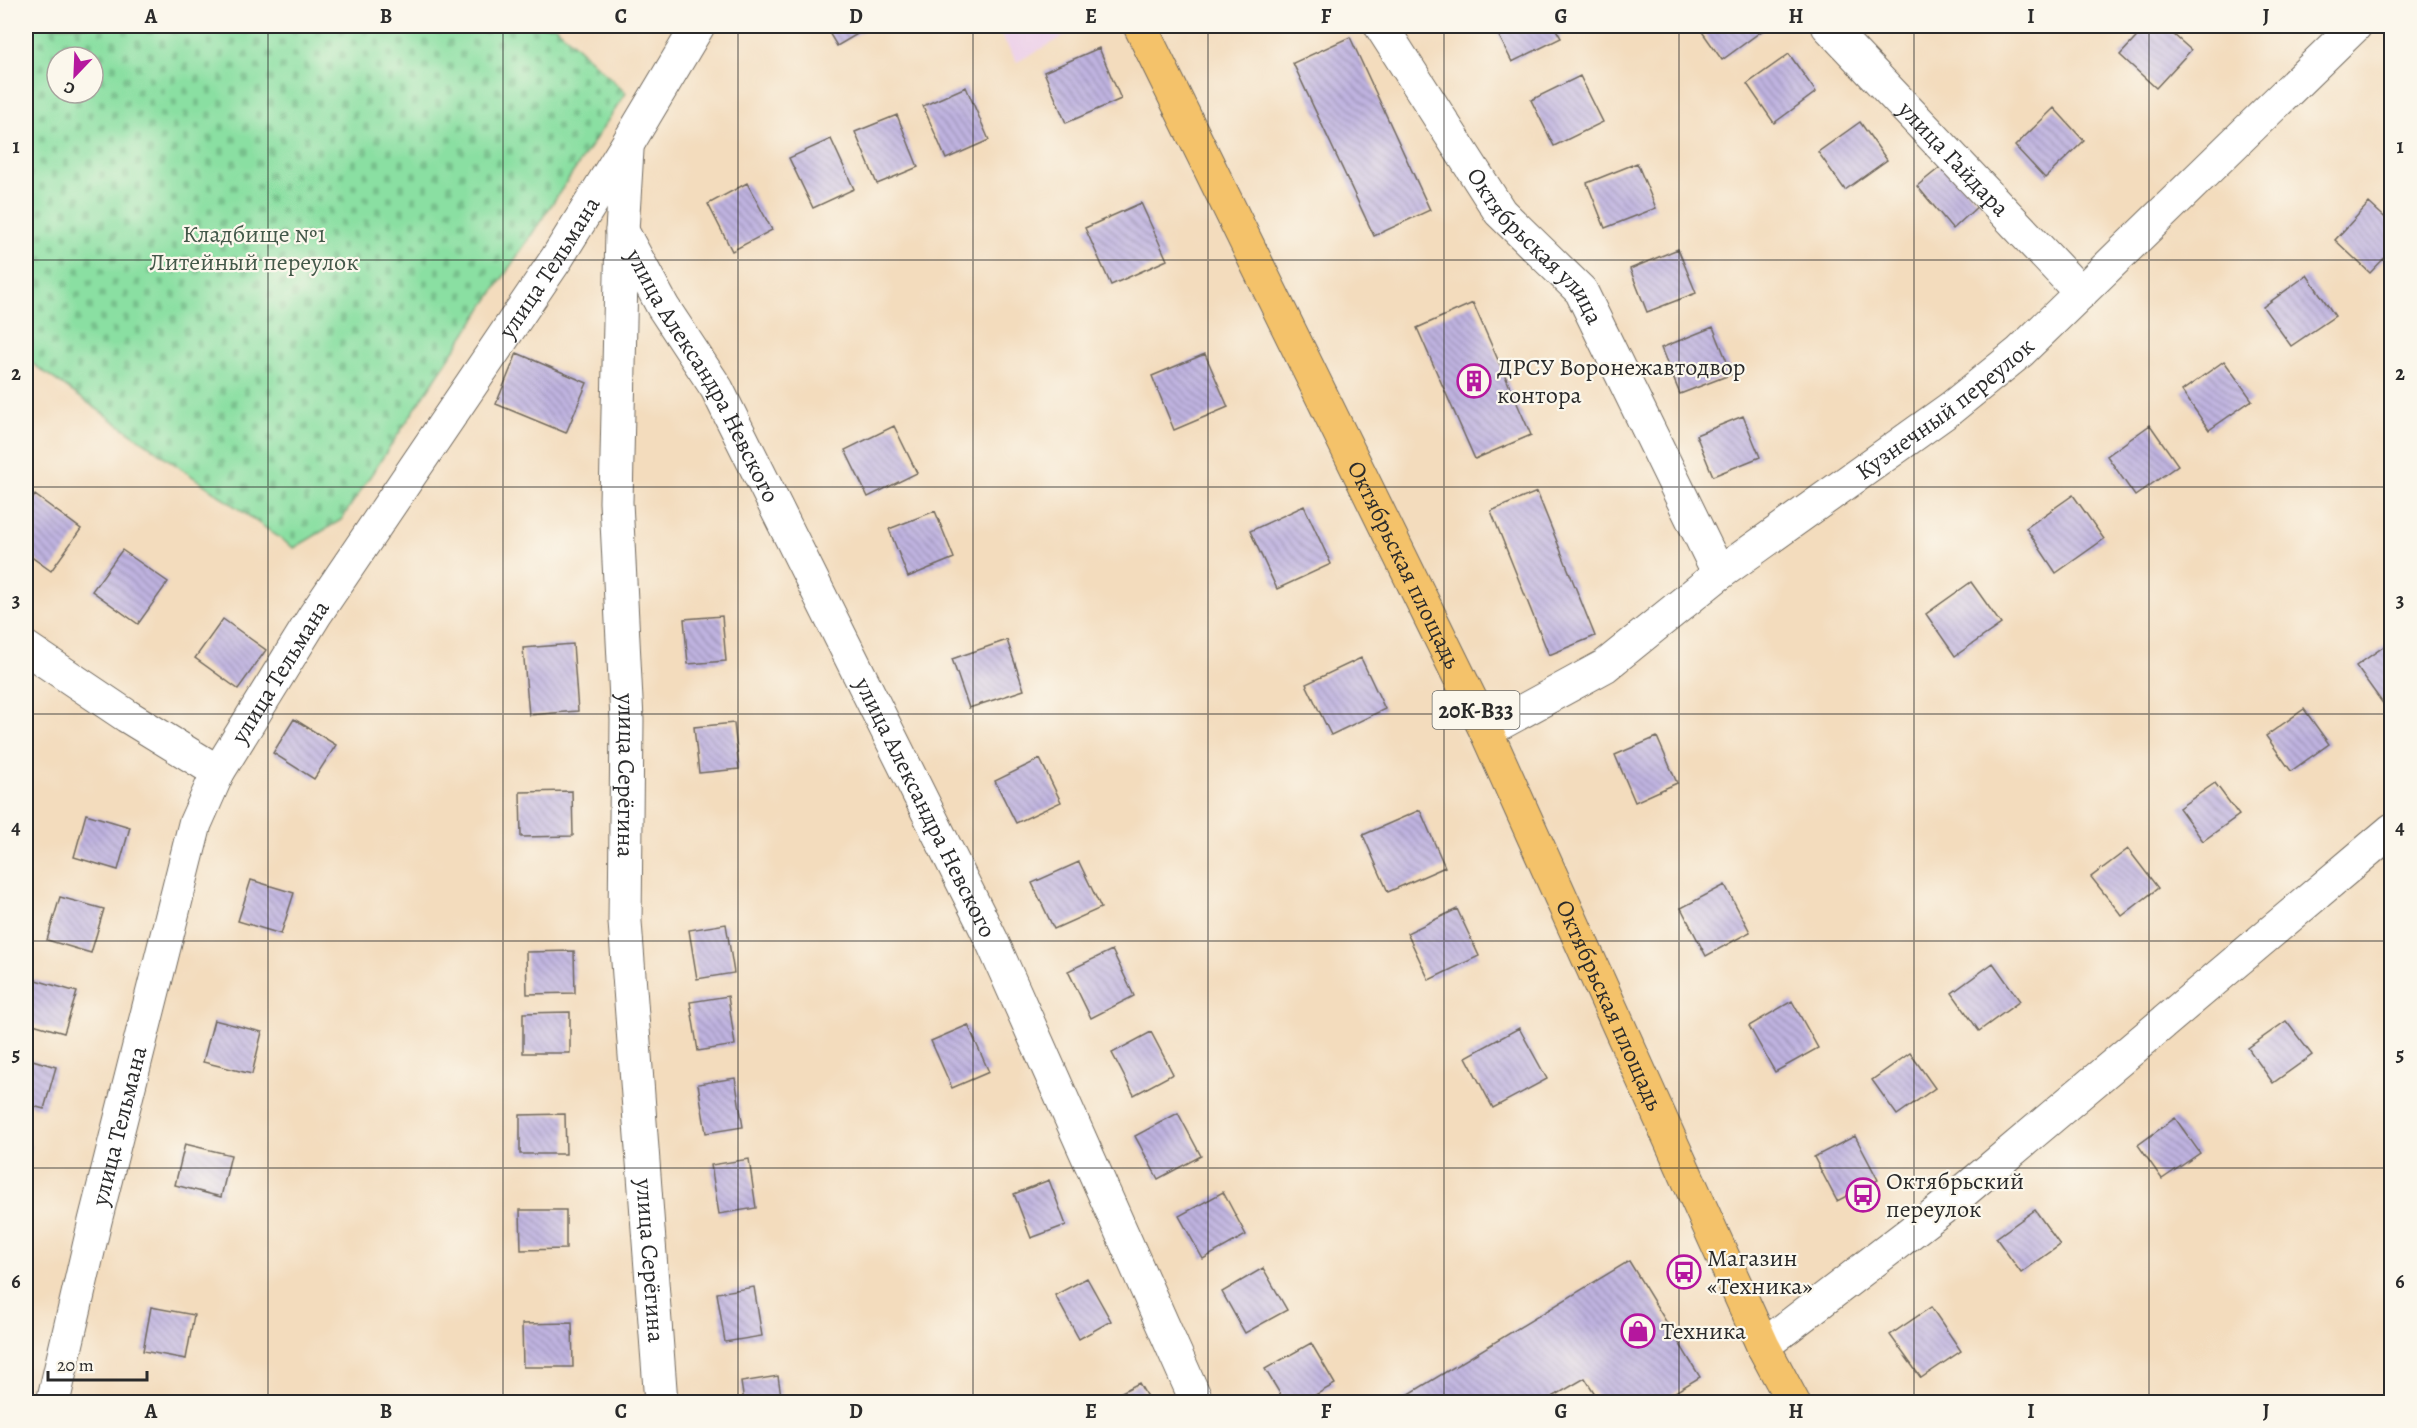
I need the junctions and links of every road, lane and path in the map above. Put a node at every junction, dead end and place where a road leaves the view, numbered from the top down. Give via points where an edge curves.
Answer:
1 (698, 26) edge
2 (1140, 26) edge
3 (1381, 26) edge
4 (1828, 26) edge
5 (2355, 26) edge
6 (627, 146) junction
7 (622, 231) junction
8 (2081, 293) junction
9 (1719, 574) junction
10 (26, 648) edge
11 (1486, 731) junction
12 (218, 772) junction
13 (2391, 830) edge
14 (1763, 1346) junction
15 (53, 1402) edge
16 (662, 1402) edge
17 (1197, 1402) edge
18 (1793, 1402) edge

1 - 6 street, улица Тельмана
2 - 11 main road, Октябрьская площадь / 20К-В33
3 - 9 street, Октябрьская улица via 1500,212 1581,291
4 - 8 street, улица Гайдара
5 - 8 street, Кузнечный переулок
6 - 7 street, улица Серёгина
6 - 12 street, улица Тельмана via 557,258 315,615
7 - 16 street, улица Серёгина via 616,502 627,720 625,922
7 - 17 street, улица Александра Невского via 663,307 717,389 986,928
8 - 9 street, Кузнечный переулок via 2020,352 1951,408
9 - 11 street, Кузнечный переулок via 1605,666
10 - 12 street
11 - 14 main road, Октябрьская площадь / 20К-В33
12 - 15 street, улица Тельмана via 195,825
13 - 14 street via 1957,1197
14 - 18 main road, Октябрьская площадь / 20К-В33

